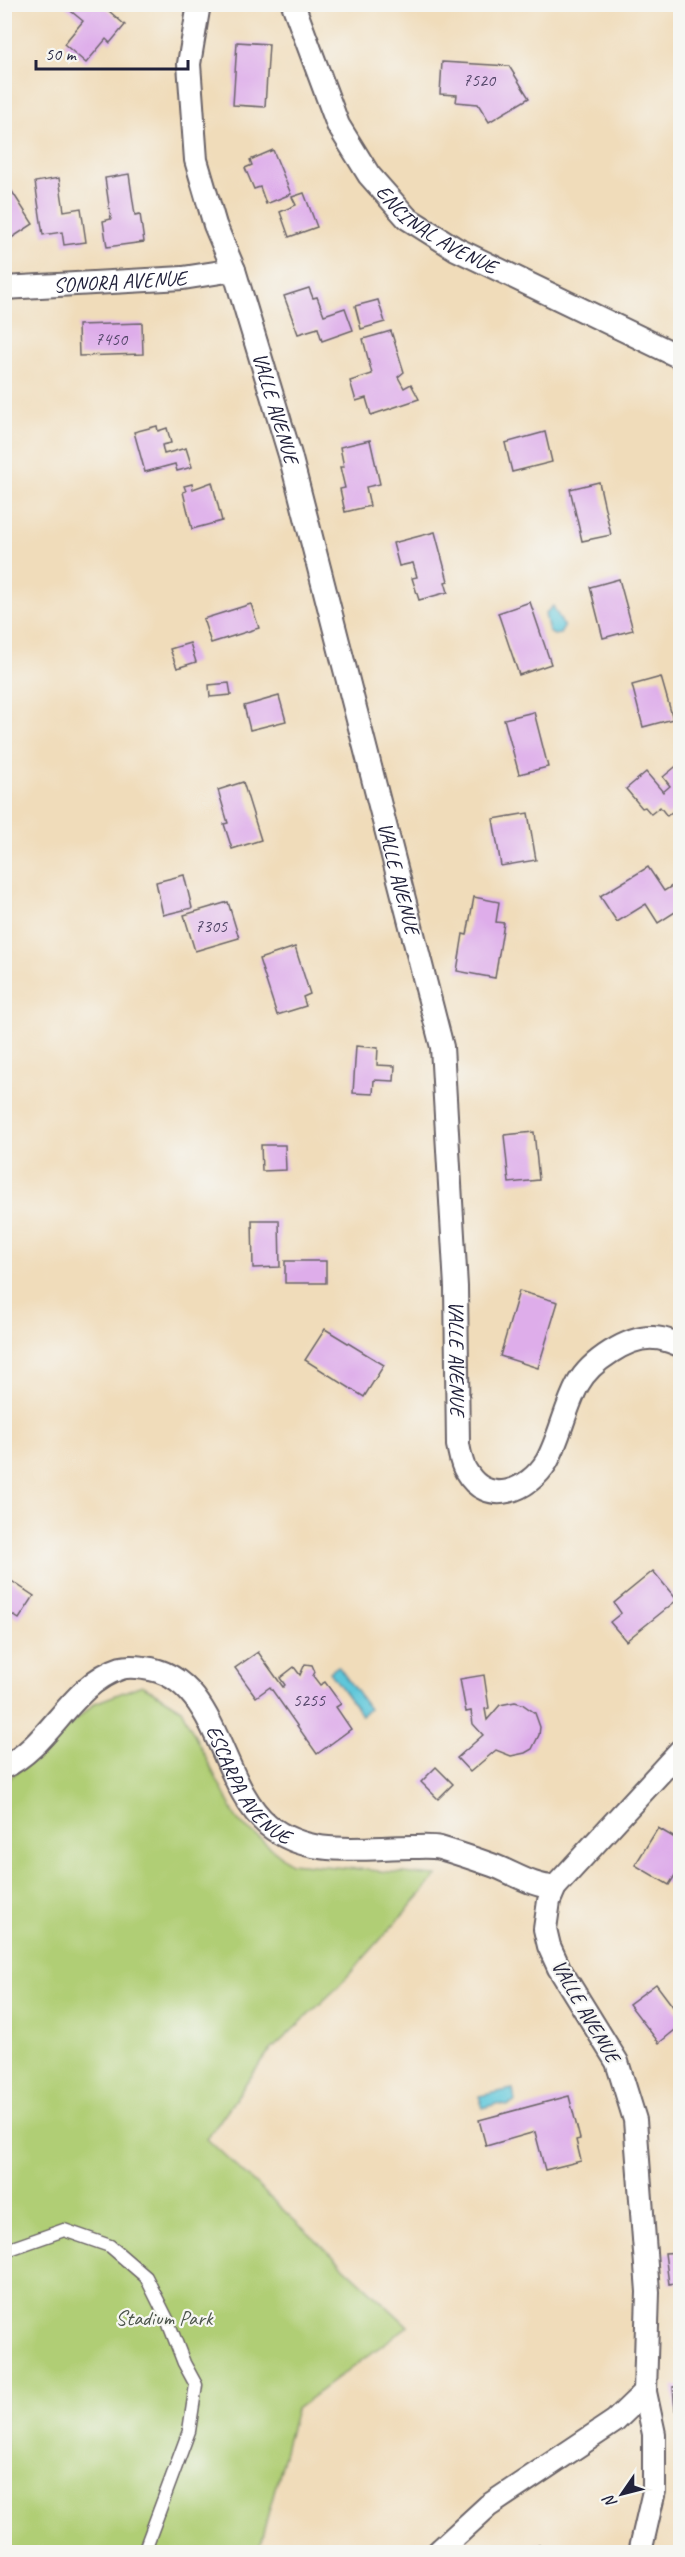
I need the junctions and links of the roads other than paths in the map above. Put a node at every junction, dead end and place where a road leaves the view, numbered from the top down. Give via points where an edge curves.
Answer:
1 (198, 4) edge
2 (293, 4) edge
3 (234, 270) junction
4 (4, 288) edge
5 (681, 357) edge
6 (681, 1345) edge
7 (681, 1750) edge
8 (4, 1767) edge
9 (555, 1887) junction
10 (4, 2251) edge
11 (645, 2392) junction
12 (144, 2553) edge
13 (438, 2553) edge
14 (640, 2553) edge

1 - 3 street, VALLE AVENUE via 189,64 196,160 215,225
2 - 5 street, ENCINAL AVENUE via 338,125 369,175 407,218 456,249
3 - 4 street, SONORA AVENUE via 183,278
3 - 6 street, VALLE AVENUE via 290,455 442,1047 456,1287 458,1445 465,1470 485,1489 498,1494 524,1485 547,1461 579,1383 597,1363 631,1342 652,1337
7 - 9 street, VALLE AVENUE
8 - 9 street, ESCARPA AVENUE via 28,1750 85,1691 108,1675 122,1667 157,1670 183,1683 199,1703 248,1802 268,1825 293,1839 351,1851 437,1847
9 - 11 street, VALLE AVENUE via 545,1929 549,1946 617,2062 635,2120 648,2292
10 - 12 lane via 64,2230 110,2246 146,2277 168,2319 196,2385 189,2431
11 - 13 street via 615,2421 488,2505
11 - 14 street, VALLE AVENUE via 654,2434 654,2491

